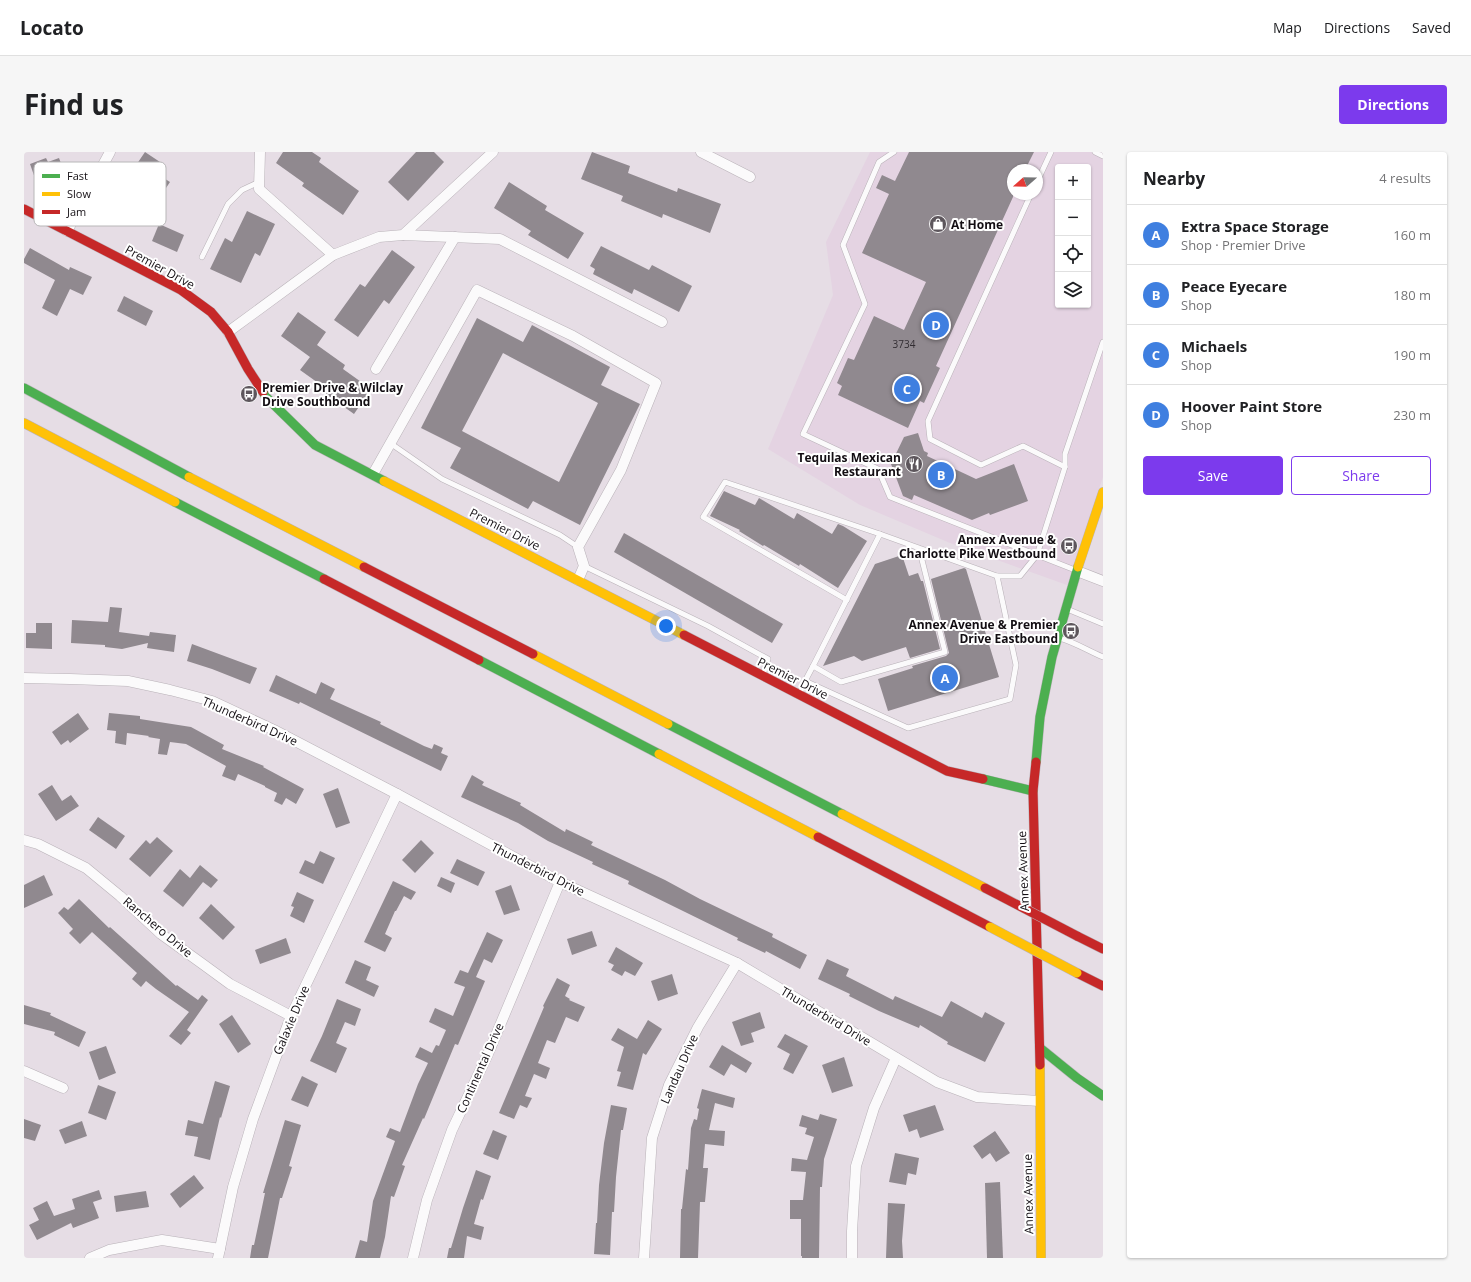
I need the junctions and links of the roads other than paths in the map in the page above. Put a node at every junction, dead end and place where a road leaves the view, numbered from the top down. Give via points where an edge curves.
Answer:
1 (110, 152) edge
2 (260, 152) edge
3 (493, 152) edge
4 (701, 152) edge
5 (894, 152) edge
6 (1051, 152) edge
7 (1094, 152) edge
8 (1103, 156) edge
9 (105, 162) edge
10 (1043, 169) edge
11 (750, 177) dead end
12 (259, 182) junction
13 (1029, 200) edge
14 (24, 209) edge
15 (34, 214) edge
16 (57, 226) edge
17 (70, 226) edge
18 (67, 231) junction
19 (403, 235) junction
20 (455, 237) junction
21 (333, 256) junction
22 (202, 257) dead end
23 (662, 322) dead end
24 (228, 332) junction
25 (1103, 342) edge
26 (376, 369) dead end
27 (24, 388) edge
28 (24, 423) edge
29 (390, 443) junction
30 (1065, 467) junction
31 (373, 474) junction
32 (1103, 492) edge
33 (880, 534) junction
34 (578, 547) junction
35 (919, 548) junction
36 (1037, 555) junction
37 (584, 566) junction
38 (1078, 571) junction
39 (997, 576) junction
40 (578, 580) junction
41 (1103, 581) edge
42 (847, 600) junction
43 (1067, 608) junction
44 (1103, 624) edge
45 (1058, 637) junction
46 (1103, 657) edge
47 (813, 666) junction
48 (763, 676) junction
49 (24, 678) edge
50 (805, 681) junction
51 (800, 695) junction
52 (1032, 791) junction
53 (398, 794) junction
54 (24, 840) edge
55 (560, 882) junction
56 (1103, 949) edge
57 (737, 963) junction
58 (1103, 986) edge
59 (291, 1016) junction
60 (1040, 1048) junction
61 (896, 1058) junction
62 (24, 1071) edge
63 (63, 1088) dead end
64 (1103, 1096) edge
65 (1039, 1101) junction
66 (219, 1253) edge
67 (90, 1258) edge
68 (413, 1258) edge
69 (644, 1258) edge
70 (852, 1258) edge
71 (1042, 1258) edge

1 - 9 street
2 - 12 street
3 - 19 street
4 - 11 street
5 - 36 lane via 879,162 843,245 865,304 803,434 878,469 890,497
6 - 10 lane
7 - 8 lane
12 - 21 street via 259,189
12 - 22 lane via 242,190 228,204
13 - 30 lane via 928,421 930,439 981,465 1024,446
14 - 15 main road, Premier Drive
16 - 18 main road, Premier Drive
17 - 18 street
18 - 24 main road, Premier Drive via 181,290 211,312
19 - 20 street
19 - 21 street via 379,237
20 - 23 street via 500,239
20 - 26 street
21 - 24 street
24 - 31 main road, Premier Drive via 266,397 315,445
25 - 30 lane via 1065,454
27 - 56 main road, bridge
28 - 58 main road, bridge
29 - 31 street
29 - 34 lane via 442,479 560,535
29 - 34 street via 477,290 573,336 656,383 621,470
30 - 36 lane
31 - 40 main road, Premier Drive
32 - 38 main road, Annex Avenue
33 - 35 lane
33 - 42 lane
33 - 42 lane via 725,482 703,517
34 - 37 street
35 - 39 lane
35 - 47 lane via 945,652 841,682
36 - 38 lane
36 - 39 lane via 1020,576
37 - 40 street
37 - 48 lane via 708,626 768,659
38 - 41 street
38 - 43 main road, Annex Avenue
39 - 50 lane via 1016,665 1010,699 908,728
40 - 48 main road, Premier Drive
42 - 47 lane
43 - 44 lane
43 - 45 main road, Annex Avenue
45 - 46 lane via 1072,641 1086,651
45 - 52 main road, Annex Avenue via 1040,717
47 - 50 lane
48 - 51 main road, Premier Drive
49 - 53 street, Thunderbird Drive via 128,681 212,701
50 - 51 lane
51 - 52 main road, Premier Drive via 947,771
52 - 60 main road, Annex Avenue
53 - 55 street, Thunderbird Drive
53 - 59 street, Galaxie Drive
54 - 59 street, Ranchero Drive via 38,844 86,868 161,934 230,984
55 - 57 street, Thunderbird Drive
55 - 68 street, Continental Drive via 488,1054 452,1130 427,1200
57 - 61 street, Thunderbird Drive
57 - 69 street, Landau Drive via 698,1027 669,1085 652,1138
59 - 66 street, Galaxie Drive via 253,1119 233,1187
60 - 64 main road via 1076,1078
60 - 65 main road, Annex Avenue
61 - 65 street, Thunderbird Drive via 937,1082 977,1097
61 - 70 street via 874,1108 856,1166
62 - 63 street
65 - 71 main road, Annex Avenue
66 - 67 street via 162,1240 109,1250

